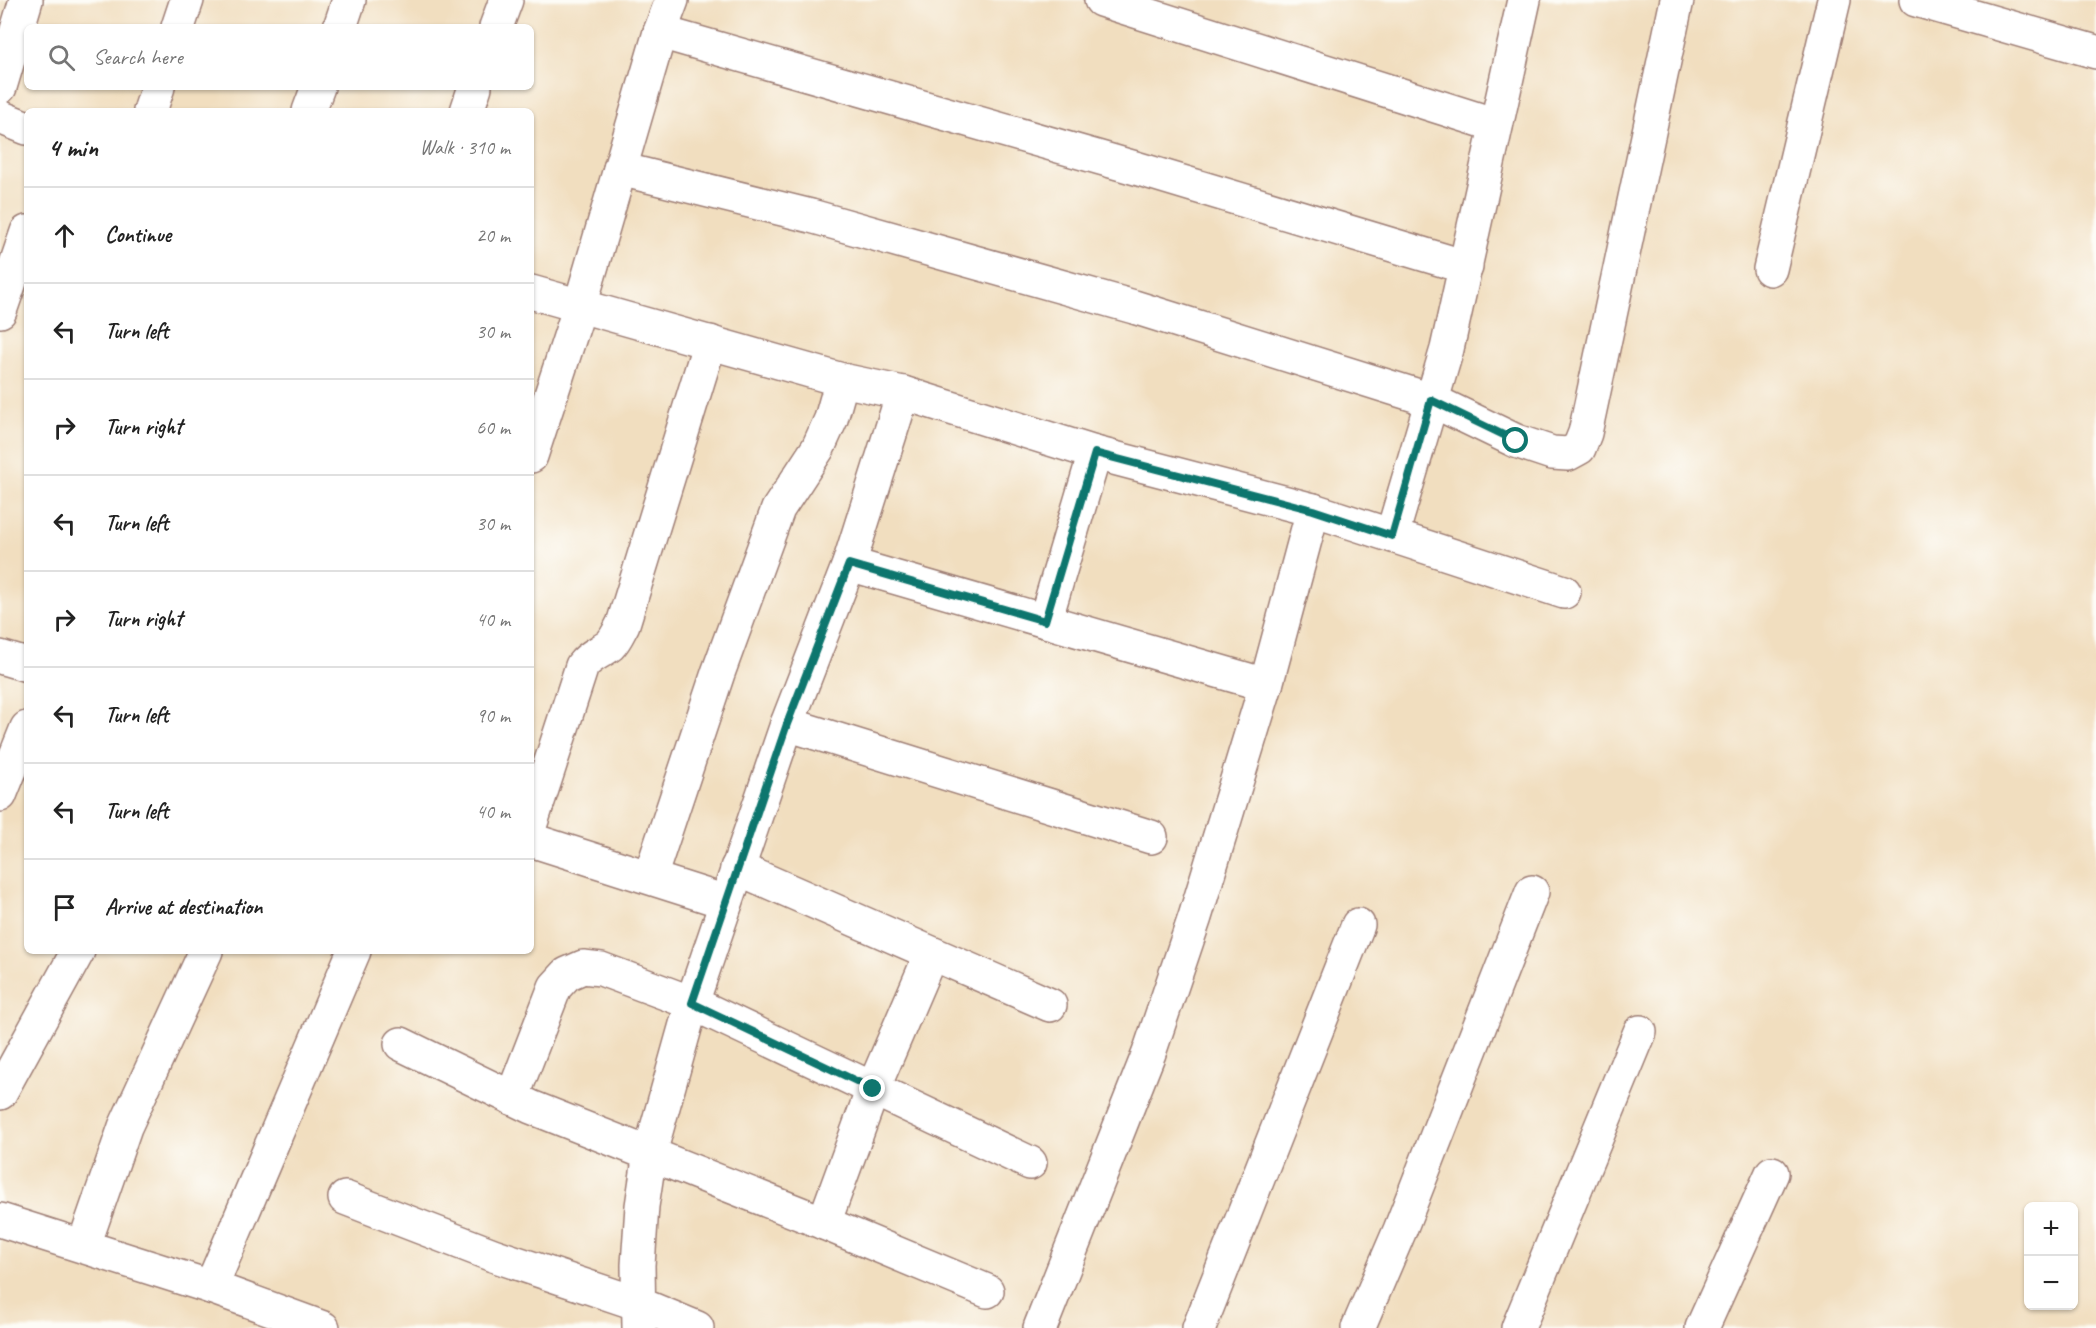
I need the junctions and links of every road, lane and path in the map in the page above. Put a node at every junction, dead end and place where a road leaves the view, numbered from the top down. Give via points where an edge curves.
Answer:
1 (26, 0) edge
2 (187, 0) edge
3 (349, 0) edge
4 (506, 0) edge
5 (672, 0) edge
6 (1101, 0) edge
7 (1524, 0) edge
8 (1677, 0) edge
9 (1834, 0) edge
10 (1916, 0) edge
11 (179, 24) edge
12 (341, 24) edge
13 (497, 24) edge
14 (660, 32) junction
15 (2096, 52) edge
16 (0, 87) edge
17 (157, 90) edge
18 (317, 90) edge
19 (474, 90) edge
20 (151, 108) edge
21 (310, 108) edge
22 (468, 108) edge
23 (0, 117) edge
24 (1496, 124) junction
25 (24, 127) edge
26 (620, 169) junction
27 (24, 241) edge
28 (1466, 267) junction
29 (1770, 269) dead end
30 (534, 293) edge
31 (580, 306) junction
32 (0, 311) edge
33 (710, 342) junction
34 (843, 380) junction
35 (903, 393) junction
36 (1431, 400) junction
37 (534, 447) edge
38 (1095, 453) junction
39 (1313, 510) junction
40 (1392, 536) junction
41 (849, 564) junction
42 (1564, 592) dead end
43 (1045, 621) junction
44 (1266, 685) junction
45 (787, 724) junction
46 (24, 735) edge
47 (0, 795) edge
48 (534, 814) edge
49 (1151, 837) dead end
50 (534, 841) edge
51 (737, 868) junction
52 (650, 877) junction
53 (1532, 892) dead end
54 (726, 902) junction
55 (1358, 925) dead end
56 (76, 954) edge
57 (205, 954) edge
58 (353, 954) edge
59 (931, 954) junction
60 (692, 1003) junction
61 (1050, 1005) dead end
62 (1640, 1032) dead end
63 (401, 1044) dead end
64 (873, 1089) junction
65 (0, 1093) edge
66 (512, 1098) junction
67 (650, 1153) junction
68 (1030, 1163) dead end
69 (1772, 1173) dead end
70 (345, 1198) dead end
71 (0, 1220) edge
72 (824, 1223) junction
73 (84, 1245) junction
74 (211, 1287) junction
75 (987, 1291) dead end
76 (639, 1316) edge
77 (323, 1328) edge
78 (697, 1328) edge
79 (1040, 1328) edge
80 (1199, 1328) edge
81 (1358, 1328) edge
82 (1518, 1328) edge
83 (1702, 1328) edge

1 - 16 street
2 - 11 street
3 - 12 street
4 - 13 street
5 - 14 street
6 - 24 street
7 - 24 street
8 - 36 street via 1579,448 1568,454 1552,453 1516,441
9 - 29 street
10 - 15 street
14 - 26 street
14 - 28 street
17 - 20 street
18 - 21 street
19 - 22 street
23 - 25 street
24 - 28 street
26 - 31 street
26 - 36 street via 964,257
27 - 32 street
28 - 36 street
30 - 31 street
31 - 33 street
31 - 37 street
33 - 34 street
33 - 48 street via 623,624 617,637 582,666
34 - 35 street
34 - 52 street via 818,448 778,509
35 - 38 street
35 - 41 street
36 - 40 street
38 - 39 street
38 - 43 street
39 - 40 street
39 - 44 street
40 - 42 street
41 - 43 street
41 - 45 street
43 - 44 street
44 - 79 street via 1149,1053
45 - 49 street
45 - 51 street
46 - 47 street
50 - 52 street
51 - 54 street
51 - 59 street
52 - 54 street
53 - 81 street
54 - 60 street
55 - 80 street
56 - 65 street
57 - 73 street via 125,1127
58 - 74 street
59 - 61 street
59 - 64 street
60 - 64 street
60 - 66 street via 601,969 583,967 567,974 555,987
60 - 67 street
62 - 82 street
63 - 66 street
64 - 68 street
64 - 72 street
66 - 67 street
67 - 72 street
67 - 76 street via 640,1241
69 - 83 street
70 - 76 street
71 - 73 street
72 - 75 street
73 - 74 street
74 - 77 street
76 - 78 street

